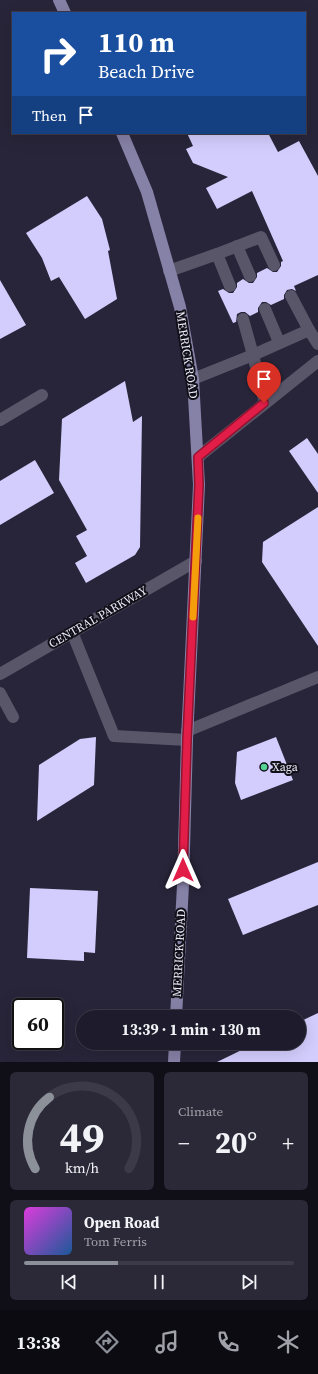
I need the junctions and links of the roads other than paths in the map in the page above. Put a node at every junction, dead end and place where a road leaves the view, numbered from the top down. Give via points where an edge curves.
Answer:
1 (59, 0) edge
2 (65, 12) edge
3 (122, 134) edge
4 (237, 246) junction
5 (217, 254) junction
6 (274, 265) dead end
7 (169, 271) junction
8 (250, 276) dead end
9 (230, 286) dead end
10 (292, 296) dead end
11 (265, 308) dead end
12 (243, 319) dead end
13 (309, 330) junction
14 (280, 342) junction
15 (318, 344) edge
16 (254, 355) junction
17 (318, 361) edge
18 (193, 379) junction
19 (42, 395) dead end
20 (264, 403) junction
21 (0, 420) edge
22 (198, 457) junction
23 (196, 561) junction
24 (72, 632) junction
25 (0, 674) edge
26 (318, 677) edge
27 (0, 694) edge
28 (13, 717) dead end
29 (187, 735) junction
30 (176, 1010) edge
31 (175, 1050) edge
32 (174, 1062) edge

1 - 2 main road
3 - 7 main road, MERRICK ROAD via 146,192
4 - 5 street
4 - 6 street via 261,237
4 - 8 street
5 - 7 street
5 - 9 street
7 - 18 main road, MERRICK ROAD via 180,307
10 - 13 street
11 - 14 street
12 - 16 street
13 - 14 street
13 - 15 street
14 - 16 street
16 - 18 street
16 - 20 street
17 - 20 street
18 - 22 main road, MERRICK ROAD
19 - 21 street
20 - 22 street
22 - 23 main road, MERRICK ROAD
23 - 24 street, CENTRAL PARKWAY
23 - 29 main road, MERRICK ROAD
24 - 25 street, CENTRAL PARKWAY
24 - 29 street via 114,736
26 - 29 street
27 - 28 street
29 - 30 main road, MERRICK ROAD
31 - 32 main road

